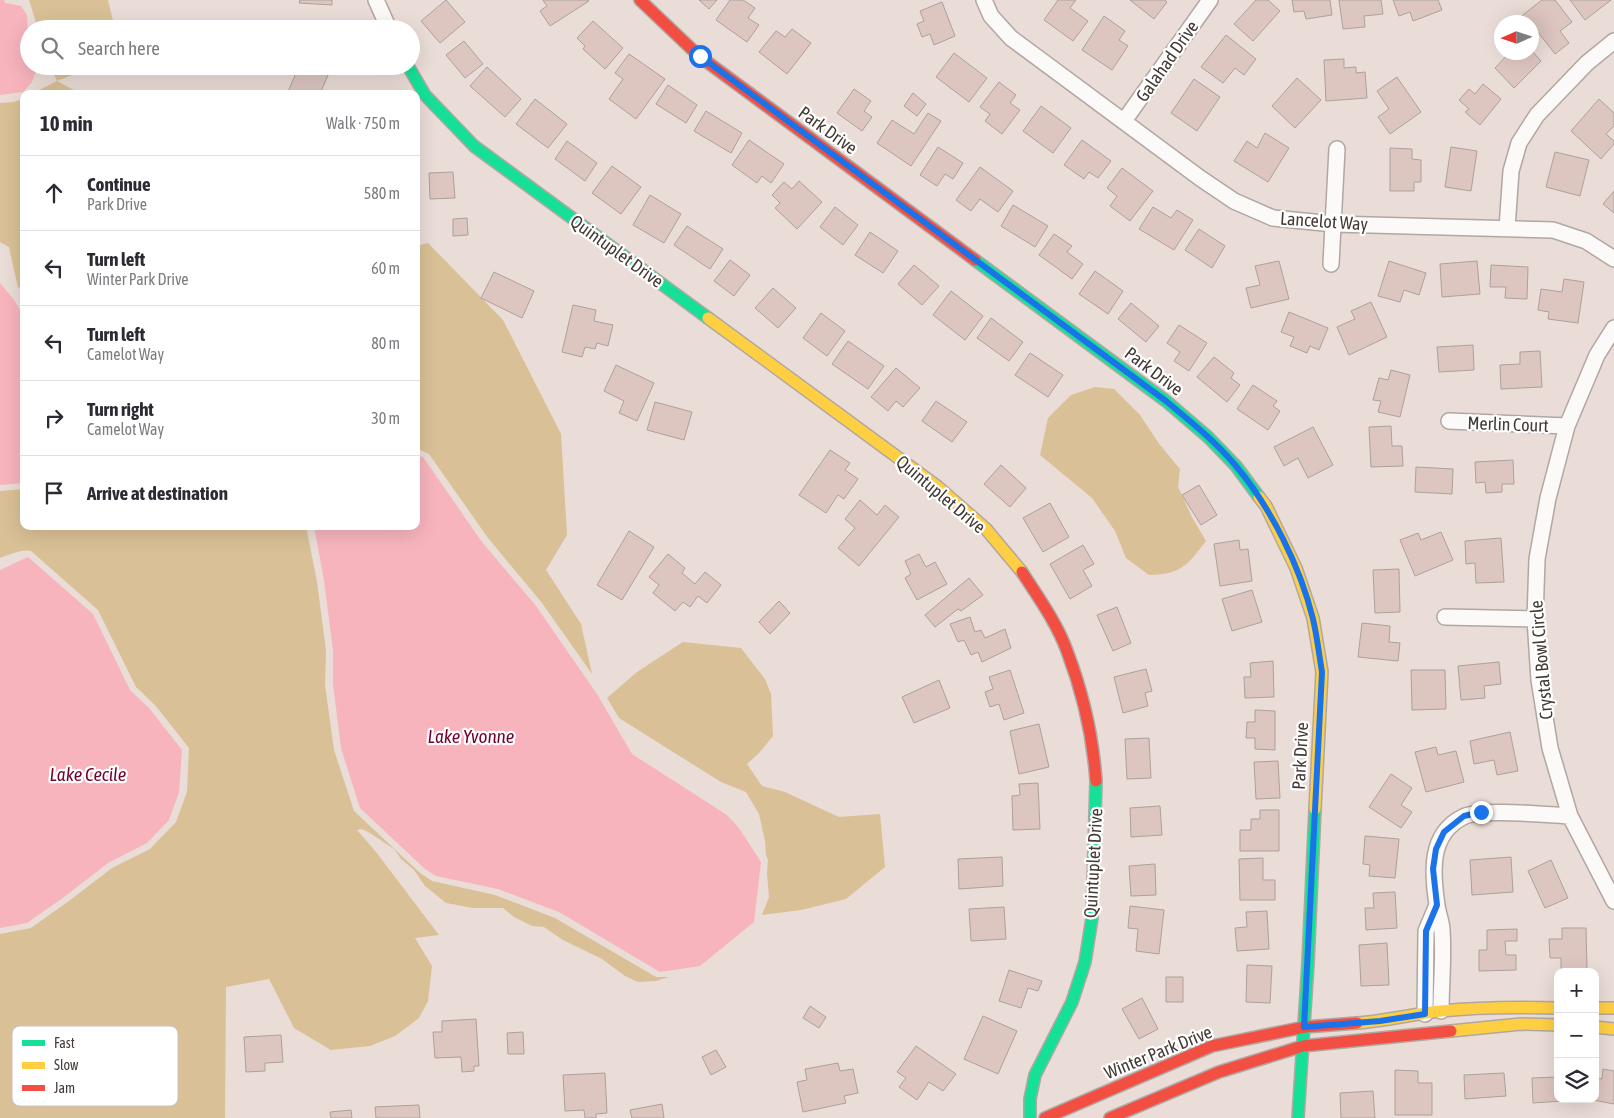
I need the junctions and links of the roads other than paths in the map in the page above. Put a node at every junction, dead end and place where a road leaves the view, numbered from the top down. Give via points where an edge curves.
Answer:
1 (376, 0) edge
2 (640, 0) edge
3 (984, 0) edge
4 (1210, 0) edge
5 (385, 20) edge
6 (1614, 41) edge
7 (412, 75) edge
8 (418, 90) edge
9 (421, 98) edge
10 (1124, 121) junction
11 (1337, 149) dead end
12 (1334, 224) junction
13 (1508, 228) junction
14 (1614, 259) edge
15 (1331, 264) dead end
16 (1614, 328) edge
17 (1449, 421) dead end
18 (1568, 426) junction
19 (1445, 617) dead end
20 (1534, 619) junction
21 (1570, 816) junction
22 (1614, 901) edge
23 (1437, 905) junction
24 (1554, 1008) edge
25 (1599, 1008) edge
26 (1614, 1008) edge
27 (1441, 1011) junction
28 (1425, 1014) junction
29 (1554, 1025) edge
30 (1304, 1027) junction
31 (1599, 1027) edge
32 (1614, 1029) edge
33 (1303, 1046) junction
34 (1030, 1118) edge
35 (1044, 1118) edge
36 (1110, 1118) edge
37 (1298, 1118) edge

1 - 5 street
2 - 30 street, Park Drive via 700,56 1166,401 1236,466 1266,506 1296,568 1313,618 1322,672
3 - 10 street, Lancelot Way via 990,16 1011,38
4 - 10 street, Galahad Drive
6 - 13 street via 1587,63 1537,115 1519,143 1511,171
7 - 8 street, Quintuplet Drive
9 - 34 street, Quintuplet Drive via 474,146 938,487 986,529 1018,568 1048,613 1067,650 1083,700 1094,753 1097,789 1092,918 1085,962 1072,1002 1035,1075
10 - 12 street, Lancelot Way via 1234,201 1272,218
11 - 12 street
12 - 13 street, Lancelot Way
12 - 15 street
13 - 14 street, Lancelot Way via 1553,230 1586,241
16 - 18 street, Crystal Bowl Circle via 1597,355
17 - 18 street, Merlin Court
18 - 20 street, Crystal Bowl Circle via 1548,498 1537,559
19 - 20 street
20 - 21 street, Crystal Bowl Circle via 1539,680 1550,748
21 - 22 street, Crystal Bowl Circle
21 - 23 street via 1481,812 1464,816 1444,832 1436,849 1433,869
23 - 27 street via 1442,930
23 - 28 street via 1426,931
24 - 27 street, Winter Park Drive
25 - 26 street
27 - 28 street, Winter Park Drive
28 - 30 street, Winter Park Drive
29 - 33 street via 1521,1024
30 - 33 street, Park Drive
30 - 35 street, Winter Park Drive via 1212,1046
31 - 32 street
33 - 36 street via 1219,1072
33 - 37 street, Park Drive

